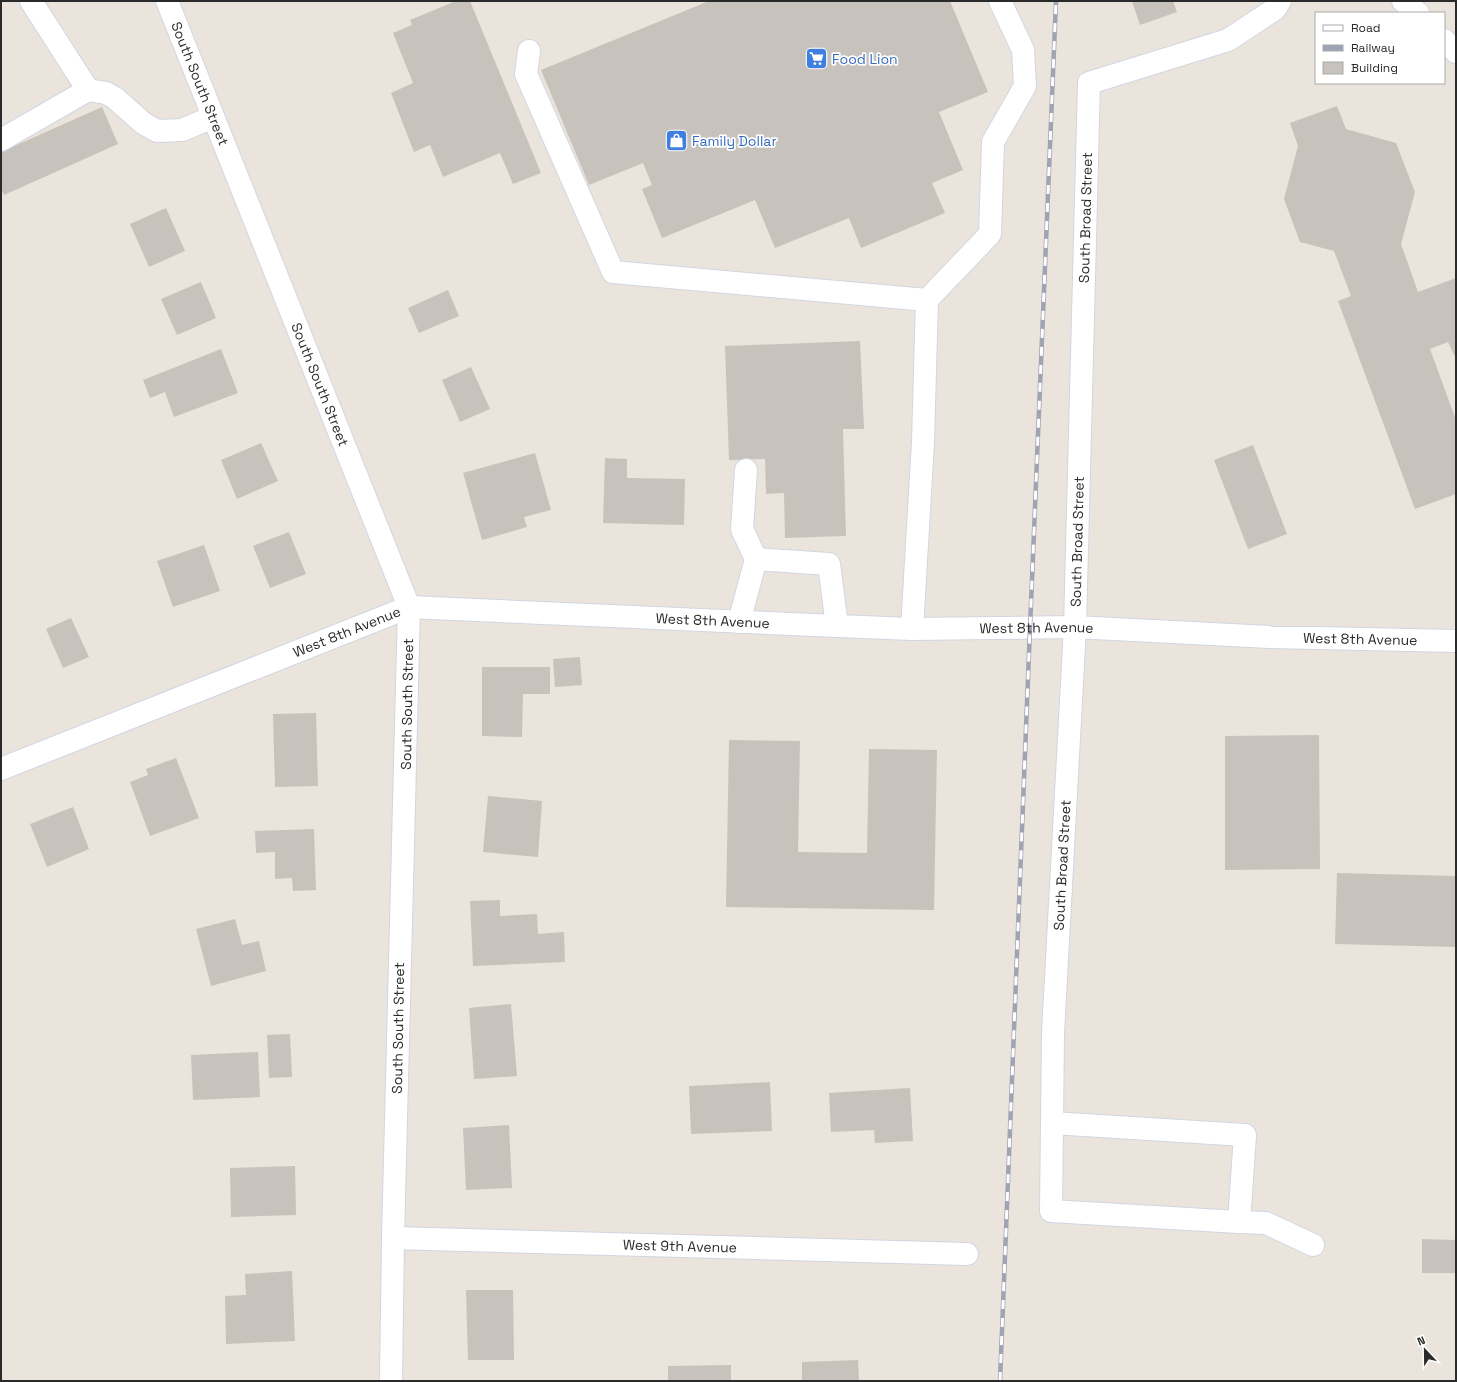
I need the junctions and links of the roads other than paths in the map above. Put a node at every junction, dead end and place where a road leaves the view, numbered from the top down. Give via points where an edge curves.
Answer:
1 (30, 1) edge
2 (167, 1) edge
3 (1000, 1) edge
4 (1280, 1) edge
5 (1403, 1) edge
6 (1417, 12) edge
7 (1445, 41) edge
8 (529, 51) dead end
9 (1456, 52) edge
10 (88, 90) junction
11 (213, 117) junction
12 (1, 140) edge
13 (927, 300) junction
14 (746, 470) dead end
15 (756, 559) junction
16 (409, 606) junction
17 (738, 622) junction
18 (837, 626) junction
19 (1075, 627) junction
20 (912, 629) junction
21 (1456, 641) edge
22 (1, 769) edge
23 (1052, 1123) junction
24 (1239, 1222) junction
25 (393, 1238) junction
26 (1313, 1245) dead end
27 (967, 1254) dead end
28 (391, 1381) edge

1 - 10 street
2 - 11 street, South South Street
3 - 13 street via 1023,50 1025,86 993,142 990,234
4 - 19 street, South Broad Street via 1275,9 1228,40 1089,83
5 - 6 street
7 - 9 street
8 - 13 street via 526,74 613,272
10 - 11 street via 106,93 115,98 143,123 157,131 182,130
10 - 12 street
11 - 16 street, South South Street
13 - 20 street via 923,442
14 - 15 street via 742,529
15 - 17 street
15 - 18 street via 829,564
16 - 17 street, West 8th Avenue
16 - 22 street, West 8th Avenue
16 - 25 street, South South Street
17 - 18 street, West 8th Avenue
18 - 20 street, West 8th Avenue
19 - 20 street, West 8th Avenue
19 - 21 street, West 8th Avenue via 1270,637
19 - 23 street, South Broad Street via 1053,1033
23 - 24 street, South Broad Street via 1051,1211
23 - 24 street via 1245,1135
24 - 26 street via 1266,1223
25 - 27 street, West 9th Avenue
25 - 28 street, South South Street

